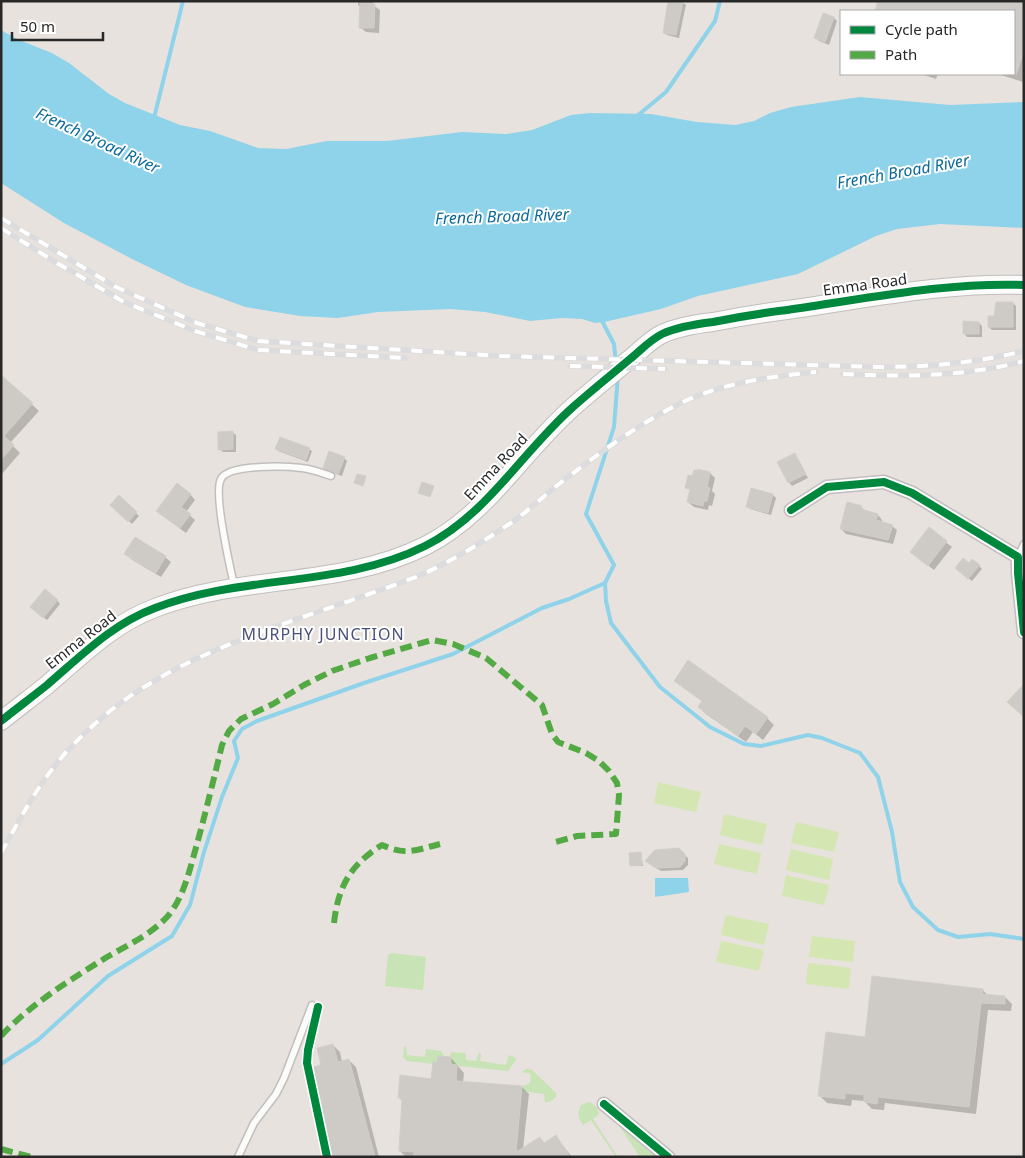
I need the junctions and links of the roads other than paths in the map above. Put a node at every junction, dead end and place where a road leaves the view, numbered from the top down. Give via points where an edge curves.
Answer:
1 (1024, 285) edge
2 (332, 476) dead end
3 (791, 510) dead end
4 (1024, 544) edge
5 (1018, 557) junction
6 (235, 587) junction
7 (1024, 632) edge
8 (1, 721) edge
9 (312, 1005) dead end
10 (604, 1104) dead end
11 (238, 1157) edge
12 (668, 1157) edge

1 - 6 street, Emma Road via 926,290 752,315 664,333 570,410 468,517 427,545 370,567
2 - 6 lane via 294,467 226,472 218,490
3 - 5 street via 827,487 884,482 912,493
4 - 5 lane
5 - 7 street
6 - 8 street, Emma Road via 153,608 110,631
9 - 11 lane via 284,1078 254,1123
10 - 12 street

